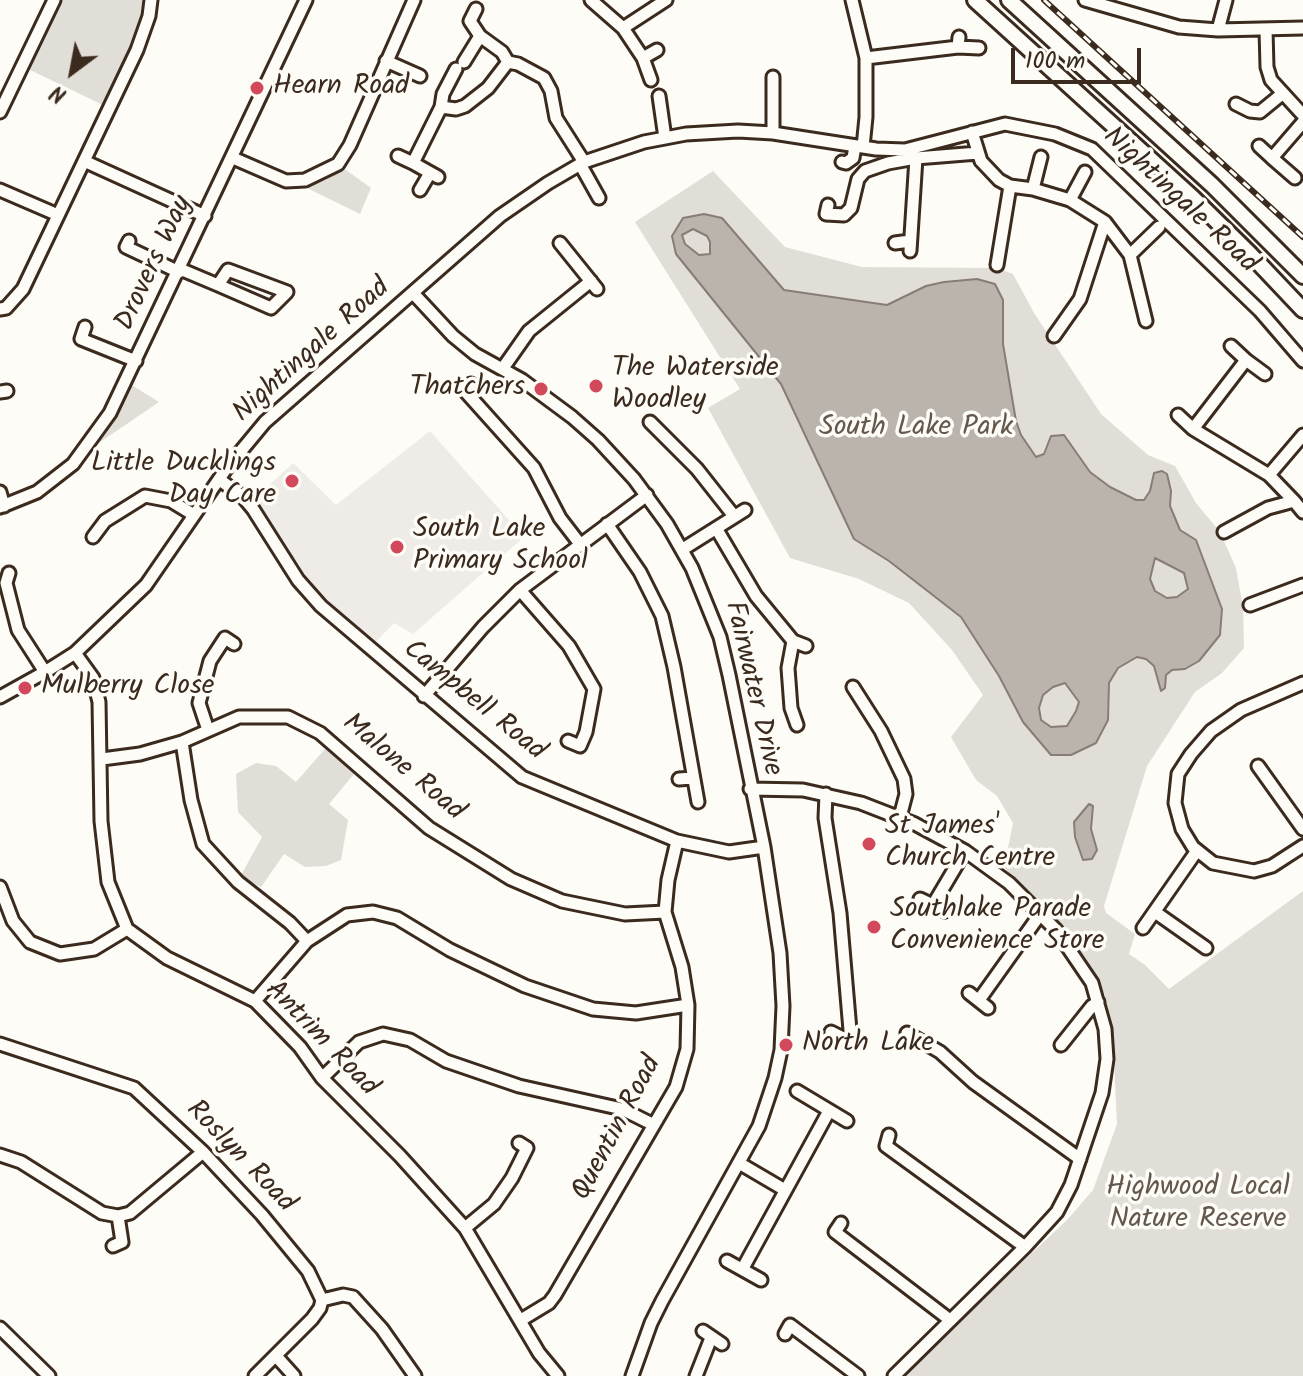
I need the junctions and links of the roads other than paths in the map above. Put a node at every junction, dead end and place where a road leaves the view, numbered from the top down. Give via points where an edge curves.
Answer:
1 (54, 0) edge
2 (151, 0) edge
3 (306, 0) edge
4 (414, 0) edge
5 (591, 0) edge
6 (666, 0) edge
7 (852, 0) edge
8 (975, 0) edge
9 (1009, 0) edge
10 (1226, 0) edge
11 (1090, 1) edge
12 (476, 9) dead end
13 (623, 28) junction
14 (1303, 28) edge
15 (1218, 30) junction
16 (1266, 30) junction
17 (480, 36) junction
18 (979, 48) dead end
19 (657, 50) dead end
20 (643, 58) junction
21 (866, 58) junction
22 (386, 61) junction
23 (508, 62) junction
24 (420, 76) dead end
25 (773, 77) dead end
26 (651, 80) dead end
27 (1282, 94) junction
28 (659, 96) dead end
29 (1236, 104) dead end
30 (441, 107) junction
31 (0, 112) edge
32 (1303, 115) edge
33 (1303, 122) edge
34 (972, 132) junction
35 (773, 133) junction
36 (665, 138) junction
37 (859, 146) junction
38 (1259, 146) dead end
39 (978, 153) junction
40 (398, 156) dead end
41 (1041, 157) dead end
42 (233, 158) junction
43 (916, 158) junction
44 (1272, 158) junction
45 (84, 161) junction
46 (842, 162) dead end
47 (413, 163) junction
48 (582, 163) junction
49 (1085, 172) dead end
50 (1295, 178) dead end
51 (1010, 186) junction
52 (1033, 189) junction
53 (0, 190) edge
54 (420, 190) dead end
55 (599, 198) dead end
56 (1070, 200) junction
57 (825, 214) dead end
58 (58, 215) junction
59 (205, 216) junction
60 (1105, 222) junction
61 (1159, 227) dead end
62 (560, 243) dead end
63 (895, 243) dead end
64 (126, 247) dead end
65 (1130, 255) junction
66 (1001, 260) dead end
67 (180, 271) junction
68 (1303, 276) edge
69 (218, 285) junction
70 (413, 293) junction
71 (0, 309) edge
72 (1303, 310) edge
73 (1146, 321) dead end
74 (85, 327) dead end
75 (1061, 334) dead end
76 (1231, 346) dead end
77 (1246, 360) junction
78 (136, 361) junction
79 (1303, 361) edge
80 (503, 368) junction
81 (1265, 374) dead end
82 (471, 384) dead end
83 (1178, 415) dead end
84 (650, 422) dead end
85 (1193, 429) junction
86 (1303, 435) edge
87 (1269, 475) junction
88 (220, 480) junction
89 (0, 492) edge
90 (647, 495) junction
91 (1294, 501) junction
92 (2, 507) edge
93 (1303, 512) edge
94 (194, 515) junction
95 (607, 524) junction
96 (1227, 525) dead end
97 (716, 528) junction
98 (99, 534) dead end
99 (580, 544) junction
100 (683, 549) junction
101 (5, 579) edge
102 (1303, 585) edge
103 (520, 590) junction
104 (1257, 606) dead end
105 (225, 638) dead end
106 (793, 641) junction
107 (806, 646) dead end
108 (75, 653) junction
109 (45, 672) junction
110 (1303, 683) edge
111 (853, 687) dead end
112 (424, 696) junction
113 (0, 697) edge
114 (797, 725) dead end
115 (208, 730) junction
116 (568, 741) dead end
117 (182, 742) junction
118 (102, 759) junction
119 (1259, 774) dead end
120 (750, 789) junction
121 (826, 794) junction
122 (698, 802) dead end
123 (900, 817) junction
124 (1303, 829) edge
125 (677, 841) junction
126 (1303, 846) edge
127 (764, 847) junction
128 (965, 851) junction
129 (1196, 852) junction
130 (0, 887) edge
131 (920, 899) dead end
132 (933, 905) junction
133 (945, 911) dead end
134 (665, 912) junction
135 (1155, 912) junction
136 (1041, 913) junction
137 (1143, 928) dead end
138 (127, 929) junction
139 (307, 941) junction
140 (1206, 948) dead end
141 (979, 1000) dead end
142 (255, 1001) junction
143 (1098, 1002) junction
144 (688, 1005) junction
145 (831, 1032) dead end
146 (907, 1033) dead end
147 (1068, 1041) dead end
148 (0, 1044) edge
149 (322, 1078) junction
150 (797, 1091) dead end
151 (829, 1111) junction
152 (847, 1121) dead end
153 (654, 1125) junction
154 (526, 1143) dead end
155 (885, 1145) dead end
156 (203, 1152) junction
157 (0, 1155) edge
158 (1080, 1159) junction
159 (739, 1163) junction
160 (785, 1190) junction
161 (118, 1216) junction
162 (465, 1228) junction
163 (835, 1232) dead end
164 (122, 1244) dead end
165 (1025, 1247) junction
166 (727, 1261) dead end
167 (743, 1268) junction
168 (761, 1280) dead end
169 (322, 1300) junction
170 (521, 1320) junction
171 (950, 1320) junction
172 (790, 1326) dead end
173 (0, 1328) edge
174 (712, 1338) dead end
175 (276, 1356) junction
176 (49, 1376) edge
177 (255, 1376) edge
178 (294, 1376) edge
179 (415, 1376) edge
180 (558, 1376) edge
181 (632, 1376) edge
182 (696, 1376) edge
183 (858, 1376) edge
184 (894, 1376) edge

1 - 31 street
2 - 45 street via 137,50
3 - 42 street, Drovers Way
4 - 22 street
5 - 13 street
6 - 13 street
7 - 21 street
8 - 72 main road via 1193,198
9 - 68 main road via 1212,185
10 - 15 street
11 - 15 street via 1179,27
12 - 17 street via 470,21
13 - 20 street
14 - 16 street
15 - 16 street
16 - 27 street via 1269,74
17 - 23 street
17 - 30 street via 457,67
18 - 21 street via 959,42
19 - 20 street
20 - 26 street
21 - 37 street via 866,117
22 - 24 street
22 - 42 street via 338,164 305,180 286,181
23 - 30 street via 465,106
23 - 48 street via 544,78 556,118
25 - 35 street
27 - 29 street via 1261,116
27 - 32 street
28 - 36 street
30 - 47 street
33 - 44 street
34 - 37 street, Nightingale Road via 905,150
34 - 39 street
34 - 79 street, Nightingale Road via 1005,124 1055,134 1092,149 1260,311
35 - 36 street, Nightingale Road
35 - 37 street, Nightingale Road
36 - 48 street, Nightingale Road
37 - 46 street via 853,158
38 - 44 street
39 - 43 street
39 - 51 street via 987,169
40 - 47 street
41 - 52 street
42 - 59 street, Drovers Way
43 - 57 street via 865,171 851,208 844,215
43 - 63 street via 910,246
44 - 50 street
45 - 58 street
45 - 59 street
47 - 54 street via 434,175
48 - 55 street
48 - 70 street, Nightingale Road via 500,216
49 - 56 street
51 - 52 street
51 - 66 street
52 - 56 street
53 - 58 street
56 - 60 street
58 - 71 street via 23,289
59 - 67 street, Drovers Way
60 - 65 street
60 - 75 street via 1080,299
61 - 65 street
62 - 80 street via 594,285 529,331
64 - 67 street
65 - 73 street
67 - 69 street
67 - 78 street, Drovers Way
69 - 69 street via 271,308 288,291 228,270
70 - 80 street, Fairwater Drive via 453,336
70 - 88 street, Nightingale Road via 265,422
74 - 78 street via 81,339
76 - 77 street
77 - 81 street
77 - 85 street
78 - 92 street, Drovers Way via 110,413 73,464 37,492
80 - 90 street, Fairwater Drive via 588,430
82 - 99 street via 465,391 534,468
83 - 85 street
84 - 97 street via 665,430 739,513
85 - 87 street
86 - 87 street
87 - 91 street
88 - 94 street, Nightingale Road
88 - 112 street, Campbell Road via 253,509 321,606
89 - 92 street
90 - 95 street
90 - 100 street, Fairwater Drive
91 - 93 street
91 - 96 street
94 - 98 street via 171,501 145,496 105,521
94 - 108 street, Nightingale Road via 146,585
95 - 99 street
95 - 122 street via 662,616 674,667 685,778
97 - 100 street
97 - 106 street via 756,596
99 - 103 street
100 - 120 street, Fairwater Drive via 720,637
101 - 109 street via 18,630
102 - 104 street
103 - 112 street
103 - 116 street via 569,646 594,689 584,748
105 - 115 street via 210,661 199,703
106 - 107 street
106 - 114 street via 788,668
108 - 109 street, Nightingale Road
108 - 118 street via 93,678
109 - 113 street, Nightingale Road
110 - 129 street via 1241,710 1211,731 1178,774 1175,803
111 - 123 street via 866,697 904,779
112 - 125 street, Campbell Road via 522,777
115 - 117 street, Malone Road
115 - 134 street, Malone Road via 239,717 288,717 320,733 429,828 511,879 562,901 625,914
117 - 118 street, Malone Road
117 - 139 street via 203,844
118 - 138 street via 101,821 108,882
119 - 124 street
120 - 121 street
120 - 127 street, Fairwater Drive
121 - 123 street
121 - 145 street via 851,1042
123 - 128 street
125 - 127 street, Campbell Road via 729,852
125 - 134 street, Quentin Road
126 - 129 street via 1254,871 1213,863
127 - 159 street, Fairwater Drive via 780,953 781,1050 766,1108
128 - 132 street
128 - 136 street
129 - 135 street
130 - 138 street via 13,921 30,942 60,954 94,949
131 - 132 street
132 - 133 street
134 - 144 street, Quentin Road
135 - 137 street
135 - 140 street
136 - 141 street
136 - 143 street via 1072,951
138 - 142 street, Antrim Road via 167,958
139 - 142 street
139 - 144 street via 347,915 373,912 397,918 525,986 593,1009 636,1013
142 - 149 street, Antrim Road
143 - 147 street
143 - 158 street via 1107,1059 1102,1093
144 - 153 street, Quentin Road via 687,1049 676,1087
146 - 158 street
148 - 156 street, Roslyn Road via 134,1088
149 - 153 street via 359,1042 383,1034 410,1040 462,1067 622,1109
149 - 162 street, Antrim Road
150 - 151 street
151 - 152 street
151 - 160 street
153 - 170 street, Quentin Road via 555,1295
154 - 162 street via 494,1204
155 - 165 street
156 - 161 street via 130,1213
156 - 169 street, Roslyn Road via 308,1271
157 - 161 street via 21,1162 102,1213
158 - 165 street via 1057,1212
159 - 160 street
159 - 181 street, Fairwater Drive via 662,1301
160 - 167 street
161 - 164 street
162 - 170 street, Antrim Road
163 - 171 street
165 - 171 street
166 - 167 street
167 - 168 street
169 - 175 street via 312,1319
169 - 179 street via 353,1297
170 - 180 street, Antrim Road
171 - 184 street
172 - 183 street
173 - 176 street
174 - 182 street
175 - 177 street
175 - 178 street

